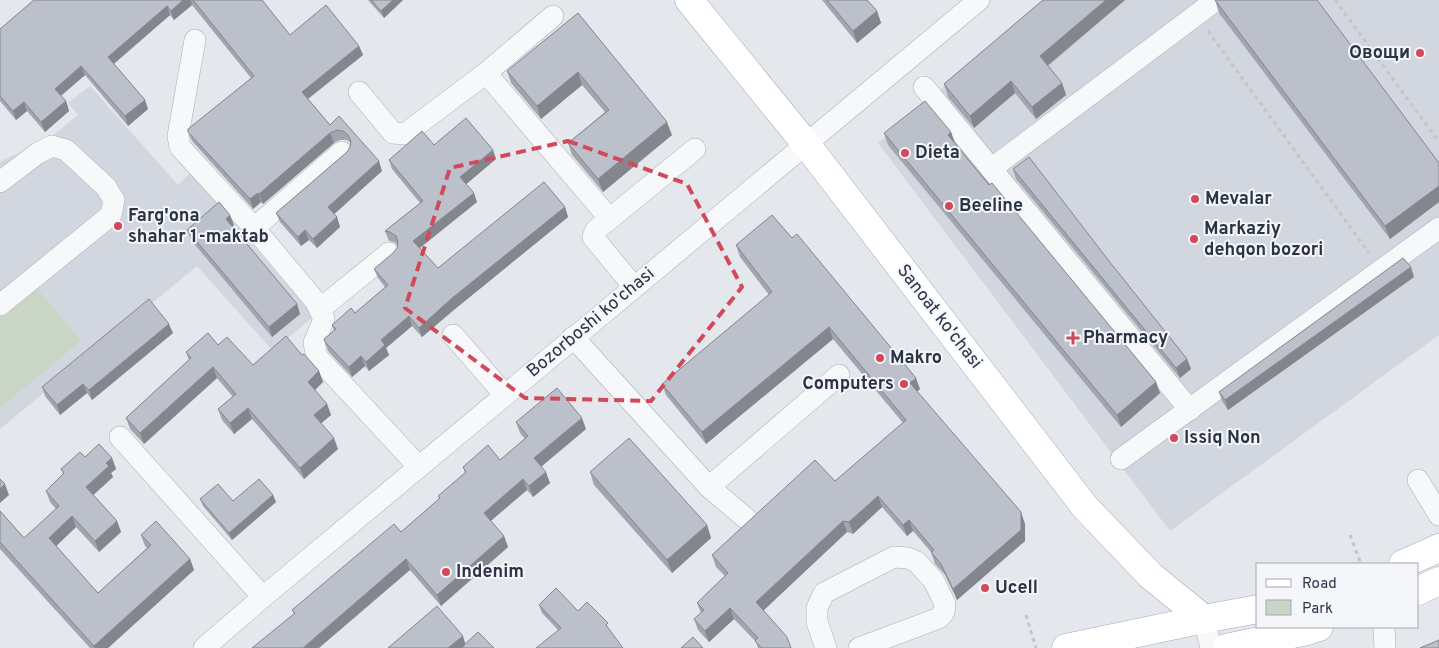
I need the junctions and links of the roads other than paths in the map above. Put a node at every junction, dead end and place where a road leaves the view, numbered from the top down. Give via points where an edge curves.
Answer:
1 (689, 0) edge
2 (979, 0) edge
3 (1216, 0) edge
4 (554, 16) dead end
5 (195, 40) dead end
6 (486, 73) junction
7 (924, 87) dead end
8 (359, 92) dead end
9 (806, 144) junction
10 (695, 149) dead end
11 (342, 152) dead end
12 (991, 169) junction
13 (0, 182) edge
14 (610, 218) junction
15 (254, 228) junction
16 (1439, 228) edge
17 (389, 253) dead end
18 (634, 287) junction
19 (0, 305) edge
20 (320, 309) junction
21 (453, 335) dead end
22 (573, 338) junction
23 (839, 375) dead end
24 (504, 395) junction
25 (1190, 410) junction
26 (120, 437) dead end
27 (1121, 459) dead end
28 (419, 467) junction
29 (1418, 480) dead end
30 (709, 487) junction
31 (1439, 515) edge
32 (749, 521) edge
33 (1439, 548) edge
34 (1405, 563) edge
35 (1439, 581) edge
36 (1419, 591) edge
37 (263, 596) junction
38 (1256, 609) edge
39 (1204, 619) junction
40 (1316, 628) edge
41 (1384, 628) edge
42 (204, 648) edge
43 (826, 648) edge
44 (859, 648) edge
45 (1066, 648) edge
46 (1211, 648) edge
47 (1226, 648) edge
48 (1385, 648) edge

1 - 9 main road, Sanoat ko'chasi
2 - 9 street, Bozorboshi ko'chasi
3 - 12 street
4 - 6 street
5 - 15 street via 178,136 180,147
6 - 8 street via 405,134 393,133
6 - 14 street
7 - 12 street
9 - 18 street, Bozorboshi ko'chasi
9 - 39 main road, Sanoat ko'chasi via 1085,507 1151,576
10 - 14 street
11 - 15 street
12 - 25 street
13 - 19 street via 38,152 52,146 66,150 106,187 114,200 111,215
14 - 18 street via 593,236
15 - 20 street
16 - 25 street
17 - 20 street
18 - 22 street, Bozorboshi ko'chasi
20 - 28 street via 324,319 314,343 317,357
21 - 24 street
22 - 24 street, Bozorboshi ko'chasi
22 - 30 street
23 - 30 street
24 - 28 street, Bozorboshi ko'chasi
25 - 27 street
26 - 37 street
28 - 37 street, Bozorboshi ko'chasi
29 - 31 street
30 - 32 street
33 - 34 main road
35 - 36 main road
37 - 42 street, Bozorboshi ko'chasi
38 - 39 main road
39 - 45 main road
39 - 46 street
40 - 47 main road
41 - 48 street
43 - 44 street via 817,622 817,608 824,593 894,557 917,562 934,581 945,604 944,612 938,618

